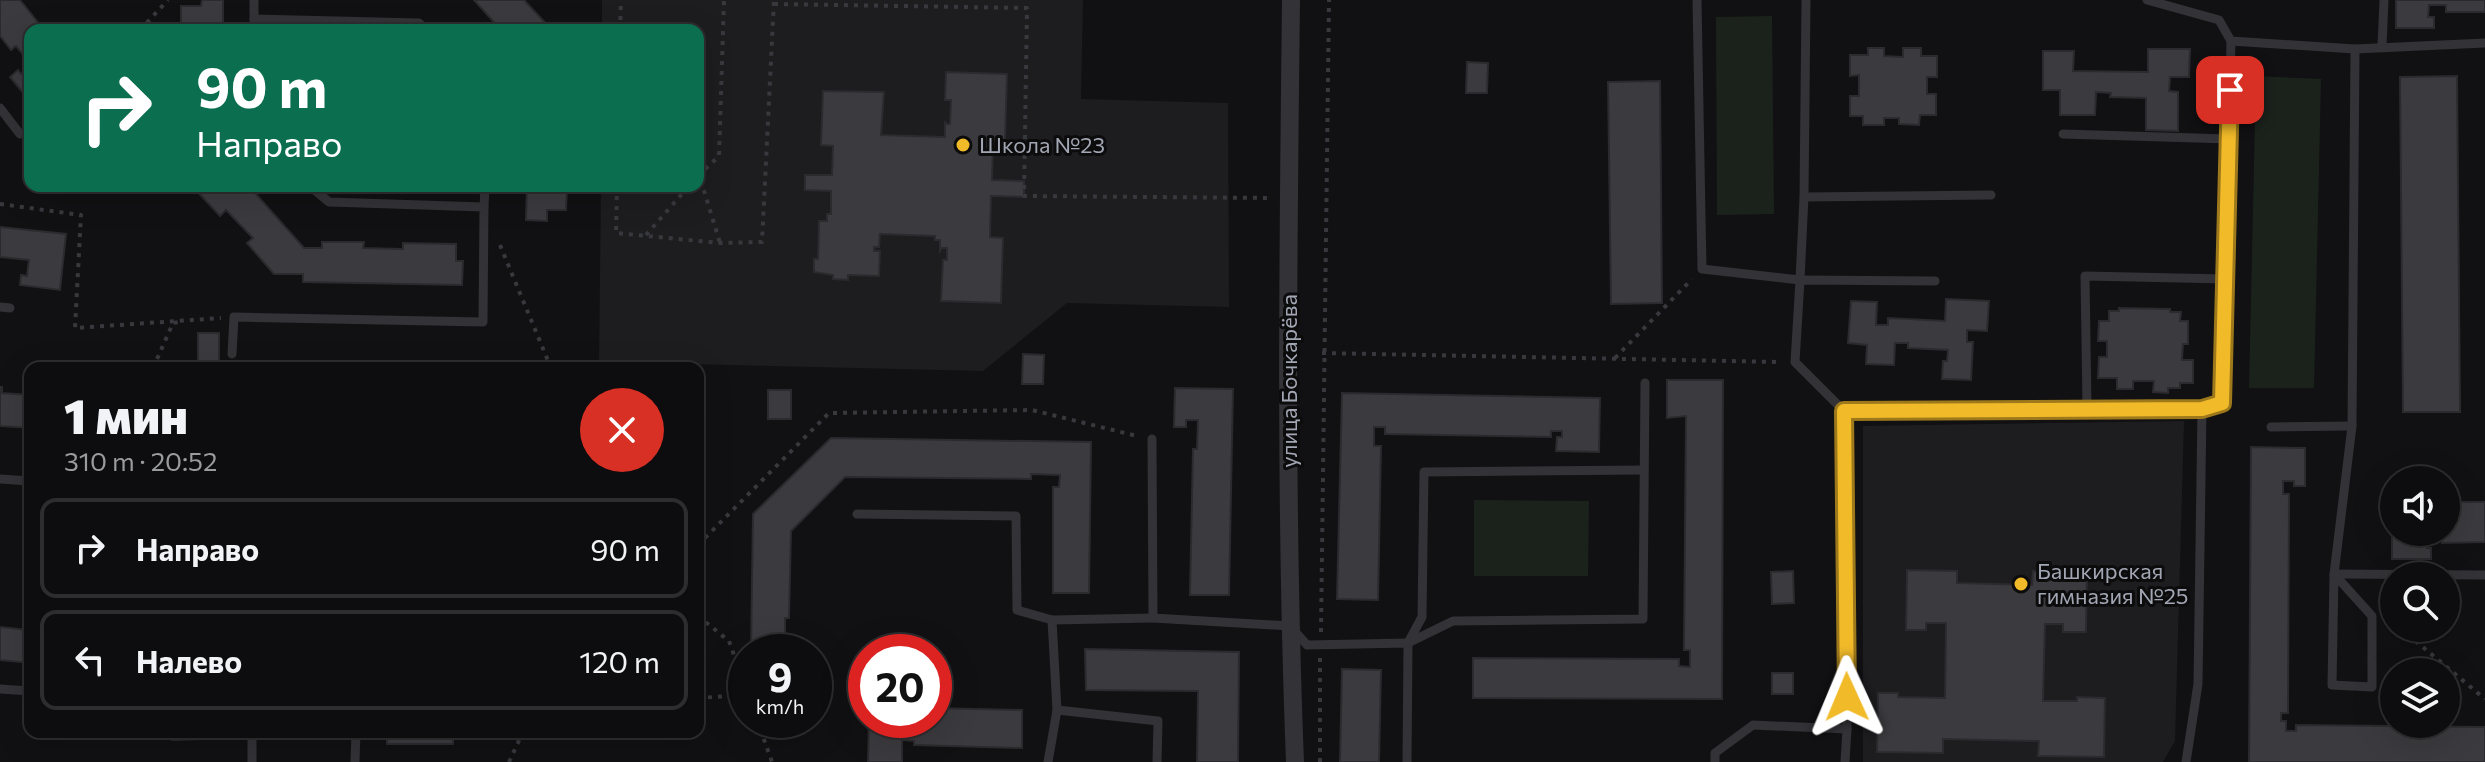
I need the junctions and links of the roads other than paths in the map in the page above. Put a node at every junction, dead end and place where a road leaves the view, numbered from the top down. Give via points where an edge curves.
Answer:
1 (254, 0) edge
2 (1291, 0) edge
3 (1697, 0) edge
4 (1806, 0) edge
5 (2147, 0) edge
6 (2384, 0) edge
7 (254, 19) junction
8 (254, 24) edge
9 (420, 24) edge
10 (2231, 41) junction
11 (2485, 43) edge
12 (2382, 46) junction
13 (2355, 49) junction
14 (0, 108) edge
15 (20, 134) dead end
16 (2063, 134) dead end
17 (2229, 139) junction
18 (317, 192) edge
19 (485, 192) edge
20 (1991, 195) dead end
21 (1804, 197) junction
22 (484, 207) junction
23 (2226, 279) junction
24 (1800, 280) junction
25 (1935, 281) dead end
26 (232, 354) dead end
27 (1645, 383) dead end
28 (2087, 408) junction
29 (2202, 409) junction
30 (1844, 411) junction
31 (2352, 426) junction
32 (2271, 427) dead end
33 (1152, 439) road end
34 (1643, 470) junction
35 (0, 479) edge
36 (24, 481) edge
37 (857, 514) dead end
38 (2334, 574) junction
39 (2485, 575) edge
40 (1153, 618) junction
41 (1052, 620) junction
42 (1290, 626) junction
43 (1408, 643) junction
44 (0, 689) edge
45 (24, 691) edge
46 (1057, 710) junction
47 (1847, 729) junction
48 (252, 738) edge
49 (356, 738) edge
50 (252, 762) edge
51 (355, 762) edge
52 (1048, 762) edge
53 (1157, 762) edge
54 (1295, 762) edge
55 (1407, 762) edge
56 (1715, 762) edge
57 (1845, 762) edge
58 (2186, 762) edge

1 - 7 lane
2 - 42 street, улица Бочкарёва
3 - 24 lane via 1702,269
4 - 21 lane
5 - 10 lane via 2219,20
6 - 12 lane
7 - 8 lane
7 - 9 lane
10 - 13 lane
10 - 17 lane
11 - 12 lane
12 - 13 lane
13 - 31 lane
14 - 15 lane
16 - 17 lane
17 - 23 lane
18 - 22 lane via 329,202
19 - 22 lane
20 - 21 lane
21 - 24 lane
22 - 26 lane via 483,322 234,317
23 - 28 lane via 2085,276
23 - 29 lane via 2222,403
24 - 25 lane
24 - 30 lane via 1795,362
27 - 34 lane
28 - 29 lane
28 - 30 lane
29 - 58 lane via 2198,684
30 - 47 lane
31 - 32 lane
31 - 38 lane
33 - 40 lane
34 - 43 lane via 1643,619 1453,621
34 - 43 lane via 1424,472 1422,617
35 - 36 lane
37 - 41 lane via 1016,516 1017,610
38 - 38 lane via 2332,685 2372,687 2372,616
38 - 39 lane
40 - 41 lane
40 - 42 lane
41 - 46 lane
42 - 43 lane via 1307,645
42 - 54 street, улица Бочкарёва
43 - 55 lane
44 - 45 lane
46 - 52 lane
46 - 53 lane via 1158,721
47 - 56 lane via 1753,725 1715,753
47 - 57 lane
48 - 50 lane
49 - 51 lane

